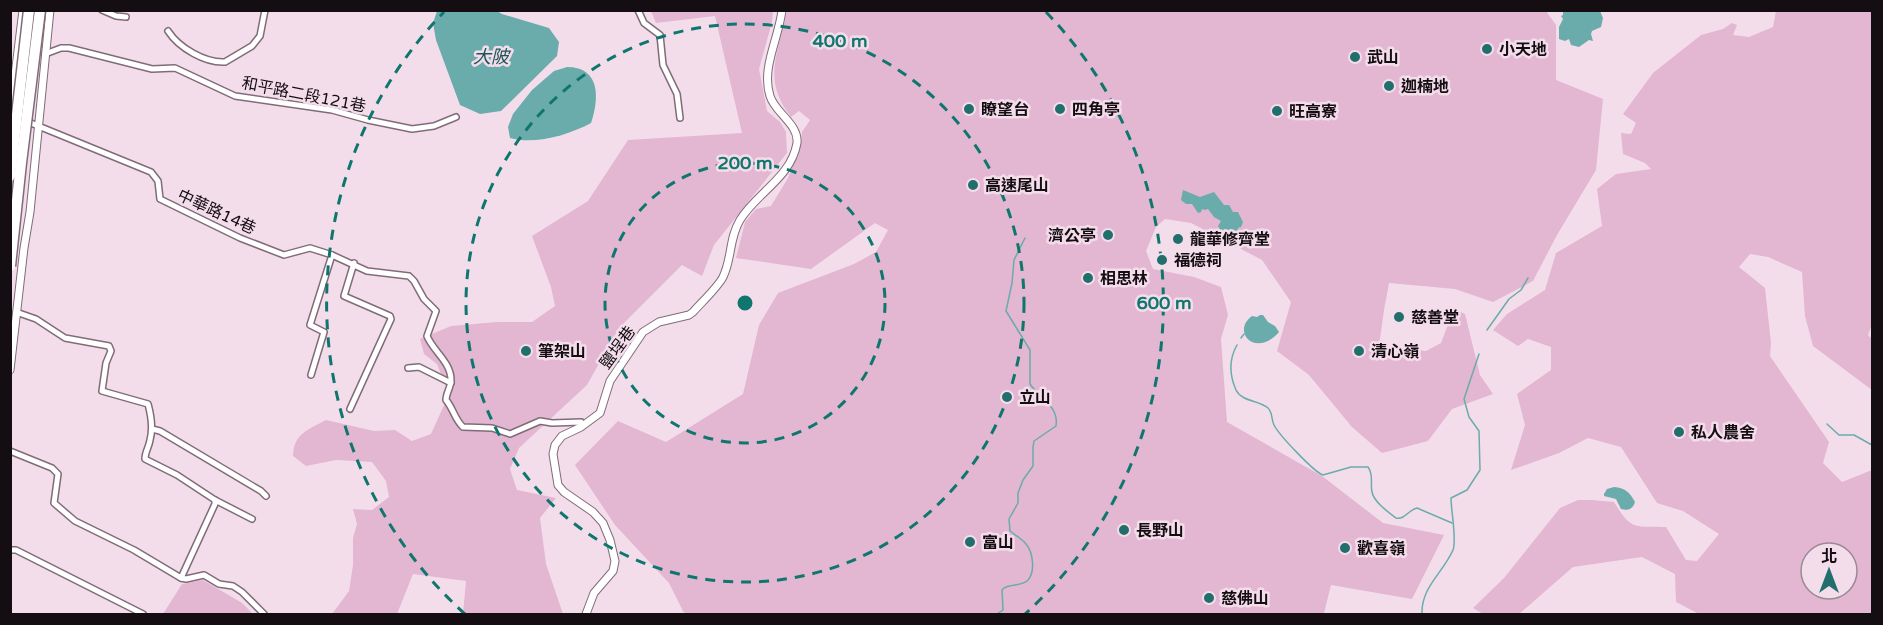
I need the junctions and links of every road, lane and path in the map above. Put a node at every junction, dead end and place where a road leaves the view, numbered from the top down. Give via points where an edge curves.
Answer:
1 (22, 10) edge
2 (29, 10) edge
3 (40, 10) edge
4 (50, 10) edge
5 (102, 10) edge
6 (265, 10) edge
7 (638, 10) edge
8 (782, 10) edge
9 (126, 17) dead end
10 (168, 31) dead end
11 (45, 54) junction
12 (10, 116) edge
13 (456, 117) dead end
14 (680, 118) dead end
15 (38, 125) junction
16 (10, 176) edge
17 (332, 255) junction
18 (354, 263) junction
19 (10, 266) edge
20 (16, 312) junction
21 (408, 368) dead end
22 (10, 370) edge
23 (310, 375) dead end
24 (451, 383) junction
25 (350, 409) dead end
26 (581, 427) junction
27 (152, 429) junction
28 (10, 451) edge
29 (266, 496) dead end
30 (215, 500) junction
31 (252, 519) dead end
32 (10, 550) edge
33 (181, 578) junction
34 (143, 615) edge
35 (264, 615) edge
36 (586, 615) edge

1 - 12 street
2 - 16 highway, bridge
3 - 19 highway, bridge
4 - 11 street
5 - 9 street
6 - 10 street via 260,36 252,46 225,62 204,58 174,40
7 - 14 street via 644,23 660,35 663,65 676,90
8 - 26 street, 鹽埕巷 via 768,83 770,98 796,134 791,159 781,177 740,220 721,281 693,312 659,322 643,332 610,381 602,411
11 - 13 street, 和平路二段121巷 via 69,48 152,69 175,68 235,96 332,110 412,129
11 - 15 street
12 - 15 street, 中華路14巷
15 - 17 street, 中華路14巷 via 151,172 158,181 160,199 240,238 284,255 310,248
15 - 20 street
17 - 18 street, 中華路14巷
17 - 23 street via 310,324 324,332
18 - 24 street, 中華路14巷 via 367,271 412,278 436,311 427,336 442,358
18 - 25 street via 344,296 391,319
20 - 22 street
20 - 27 street via 36,319 66,338 110,346 102,391 148,404
21 - 24 street via 419,367
24 - 26 street, 中華路14巷 via 446,400 464,427 492,428 510,434 540,421 581,423
26 - 36 street, 鹽埕巷 via 555,444 557,482 603,523 615,561 613,571 594,593
27 - 29 street
27 - 30 street via 145,459
28 - 33 street via 58,474 54,503 75,521
30 - 31 street
30 - 33 street
32 - 34 street
33 - 35 street via 204,575 219,584 233,586

